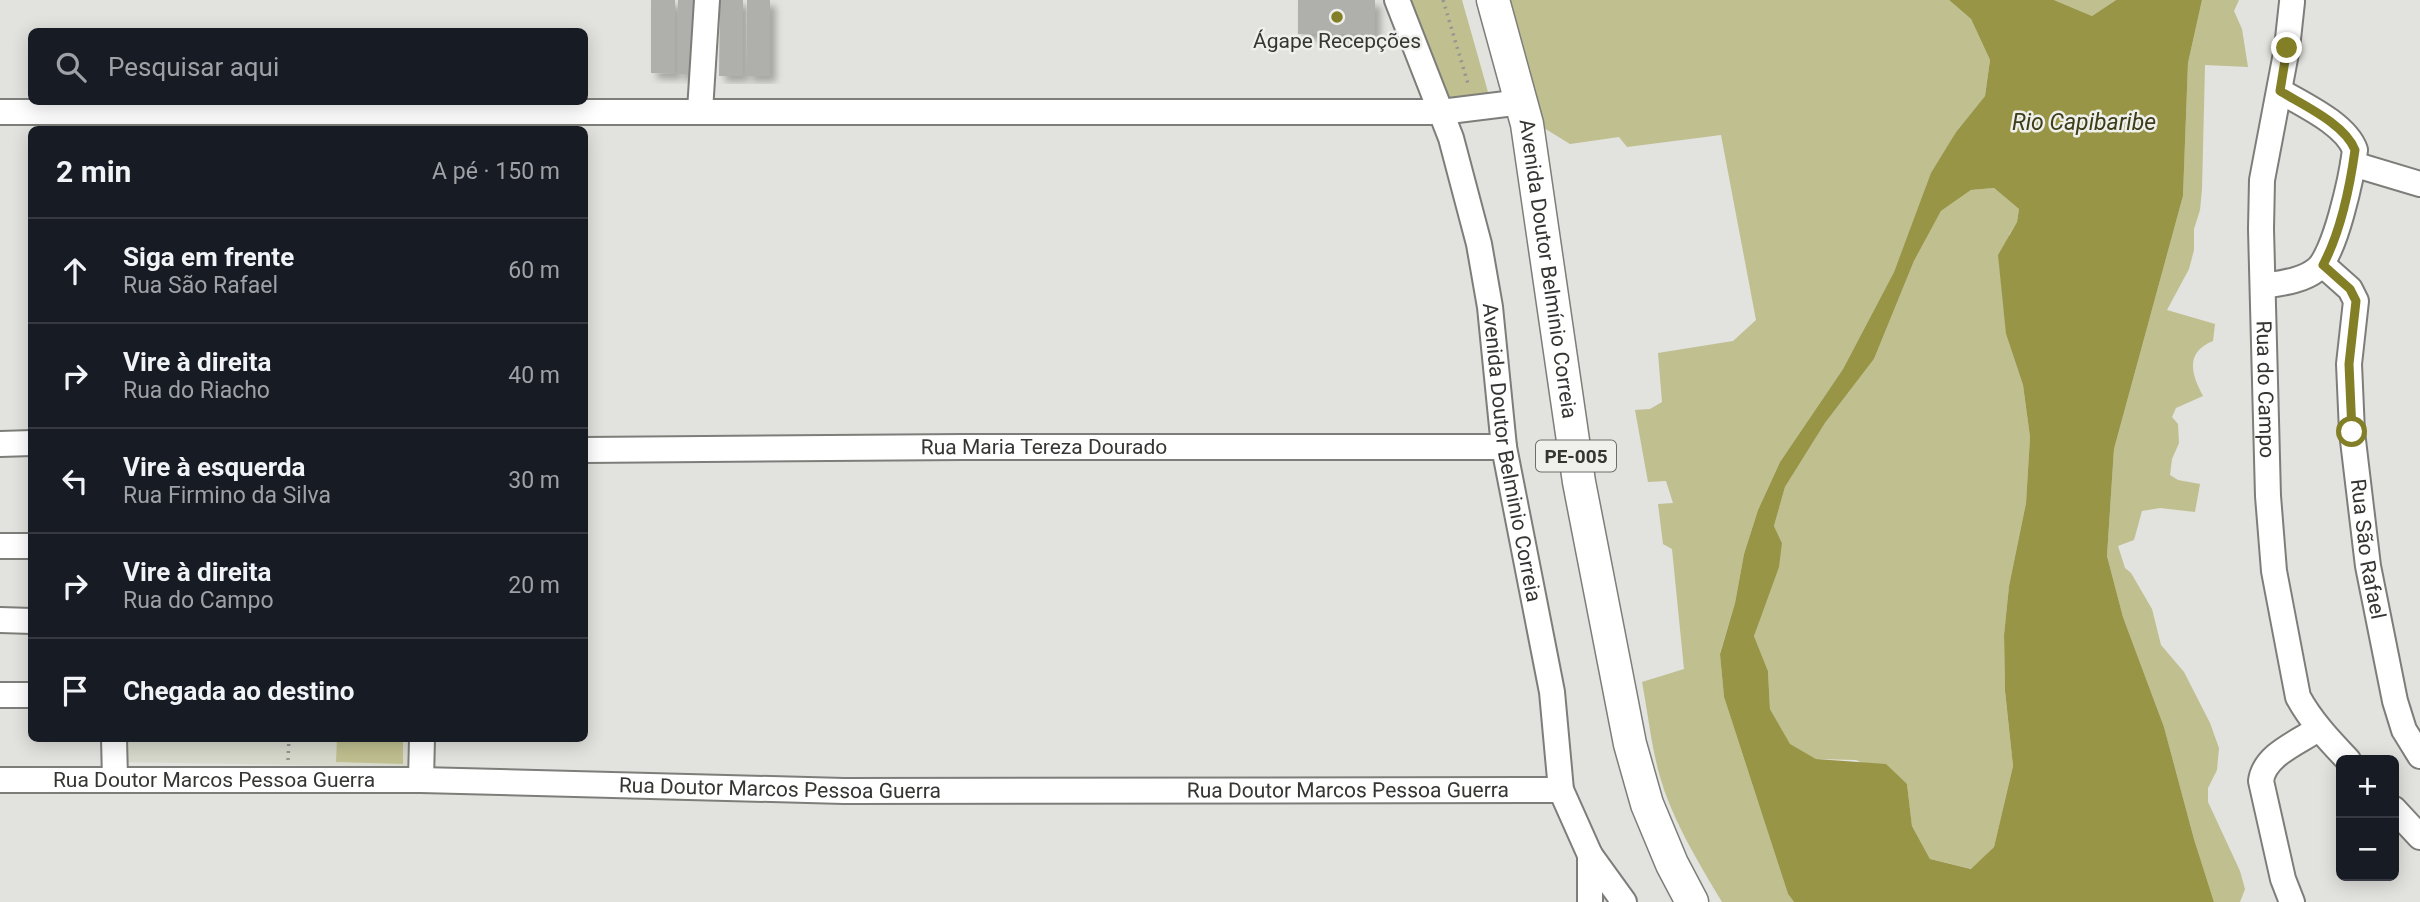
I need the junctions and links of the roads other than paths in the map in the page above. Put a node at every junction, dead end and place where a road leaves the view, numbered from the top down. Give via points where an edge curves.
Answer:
1 (707, 0) edge
2 (1397, 0) edge
3 (1493, 0) edge
4 (2292, 2) edge
5 (2280, 91) junction
6 (1522, 102) junction
7 (700, 111) junction
8 (0, 112) edge
9 (1441, 112) junction
10 (2353, 164) junction
11 (2420, 184) edge
12 (2323, 265) junction
13 (2263, 286) junction
14 (28, 443) edge
15 (0, 444) edge
16 (1504, 447) junction
17 (588, 450) edge
18 (0, 546) edge
19 (28, 546) edge
20 (0, 620) edge
21 (28, 621) edge
22 (0, 695) edge
23 (28, 695) edge
24 (2318, 729) junction
25 (114, 742) edge
26 (422, 742) edge
27 (2343, 755) edge
28 (2420, 756) edge
29 (115, 779) junction
30 (0, 780) edge
31 (421, 780) junction
32 (1561, 790) junction
33 (2399, 814) edge
34 (2420, 837) edge
35 (1590, 855) junction
36 (1590, 902) edge
37 (1624, 902) edge
38 (1692, 902) edge
39 (2292, 902) edge

1 - 7 street
2 - 9 street, Avenida Doutor Belminio Correia
3 - 6 main road, Avenida Doutor Belmínio Correia / PE-005
4 - 5 street, Rua do Campo
5 - 10 street via 2352,142
5 - 13 street, Rua do Campo via 2262,180
6 - 9 street
6 - 38 main road, Avenida Doutor Belmínio Correia / PE-005 via 1580,482 1630,744 1647,804
7 - 8 street
7 - 9 street
9 - 16 street, Avenida Doutor Belminio Correia via 1479,244
10 - 11 street
10 - 12 street
12 - 13 street via 2295,280
12 - 28 street, Rua São Rafael via 2350,289 2356,301 2349,364 2352,432 2368,566 2395,701 2404,730
13 - 24 street, Rua do Campo via 2274,570 2298,697
14 - 15 street
16 - 17 street, Rua Maria Tereza Dourado
16 - 32 street, Avenida Doutor Belminio Correia via 1552,692
18 - 19 street
20 - 21 street
22 - 23 street
24 - 27 street, Rua do Campo
24 - 39 street via 2277,756 2262,772 2283,879
25 - 29 street
26 - 31 street
29 - 30 street, Rua Doutor Marcos Pessoa Guerra
29 - 31 street, Rua Doutor Marcos Pessoa Guerra
31 - 32 street, Rua Doutor Marcos Pessoa Guerra via 844,791
32 - 35 street, Avenida Doutor Belminio Correia
33 - 34 street
35 - 36 street
35 - 37 street, Avenida Doutor Belminio Correia

